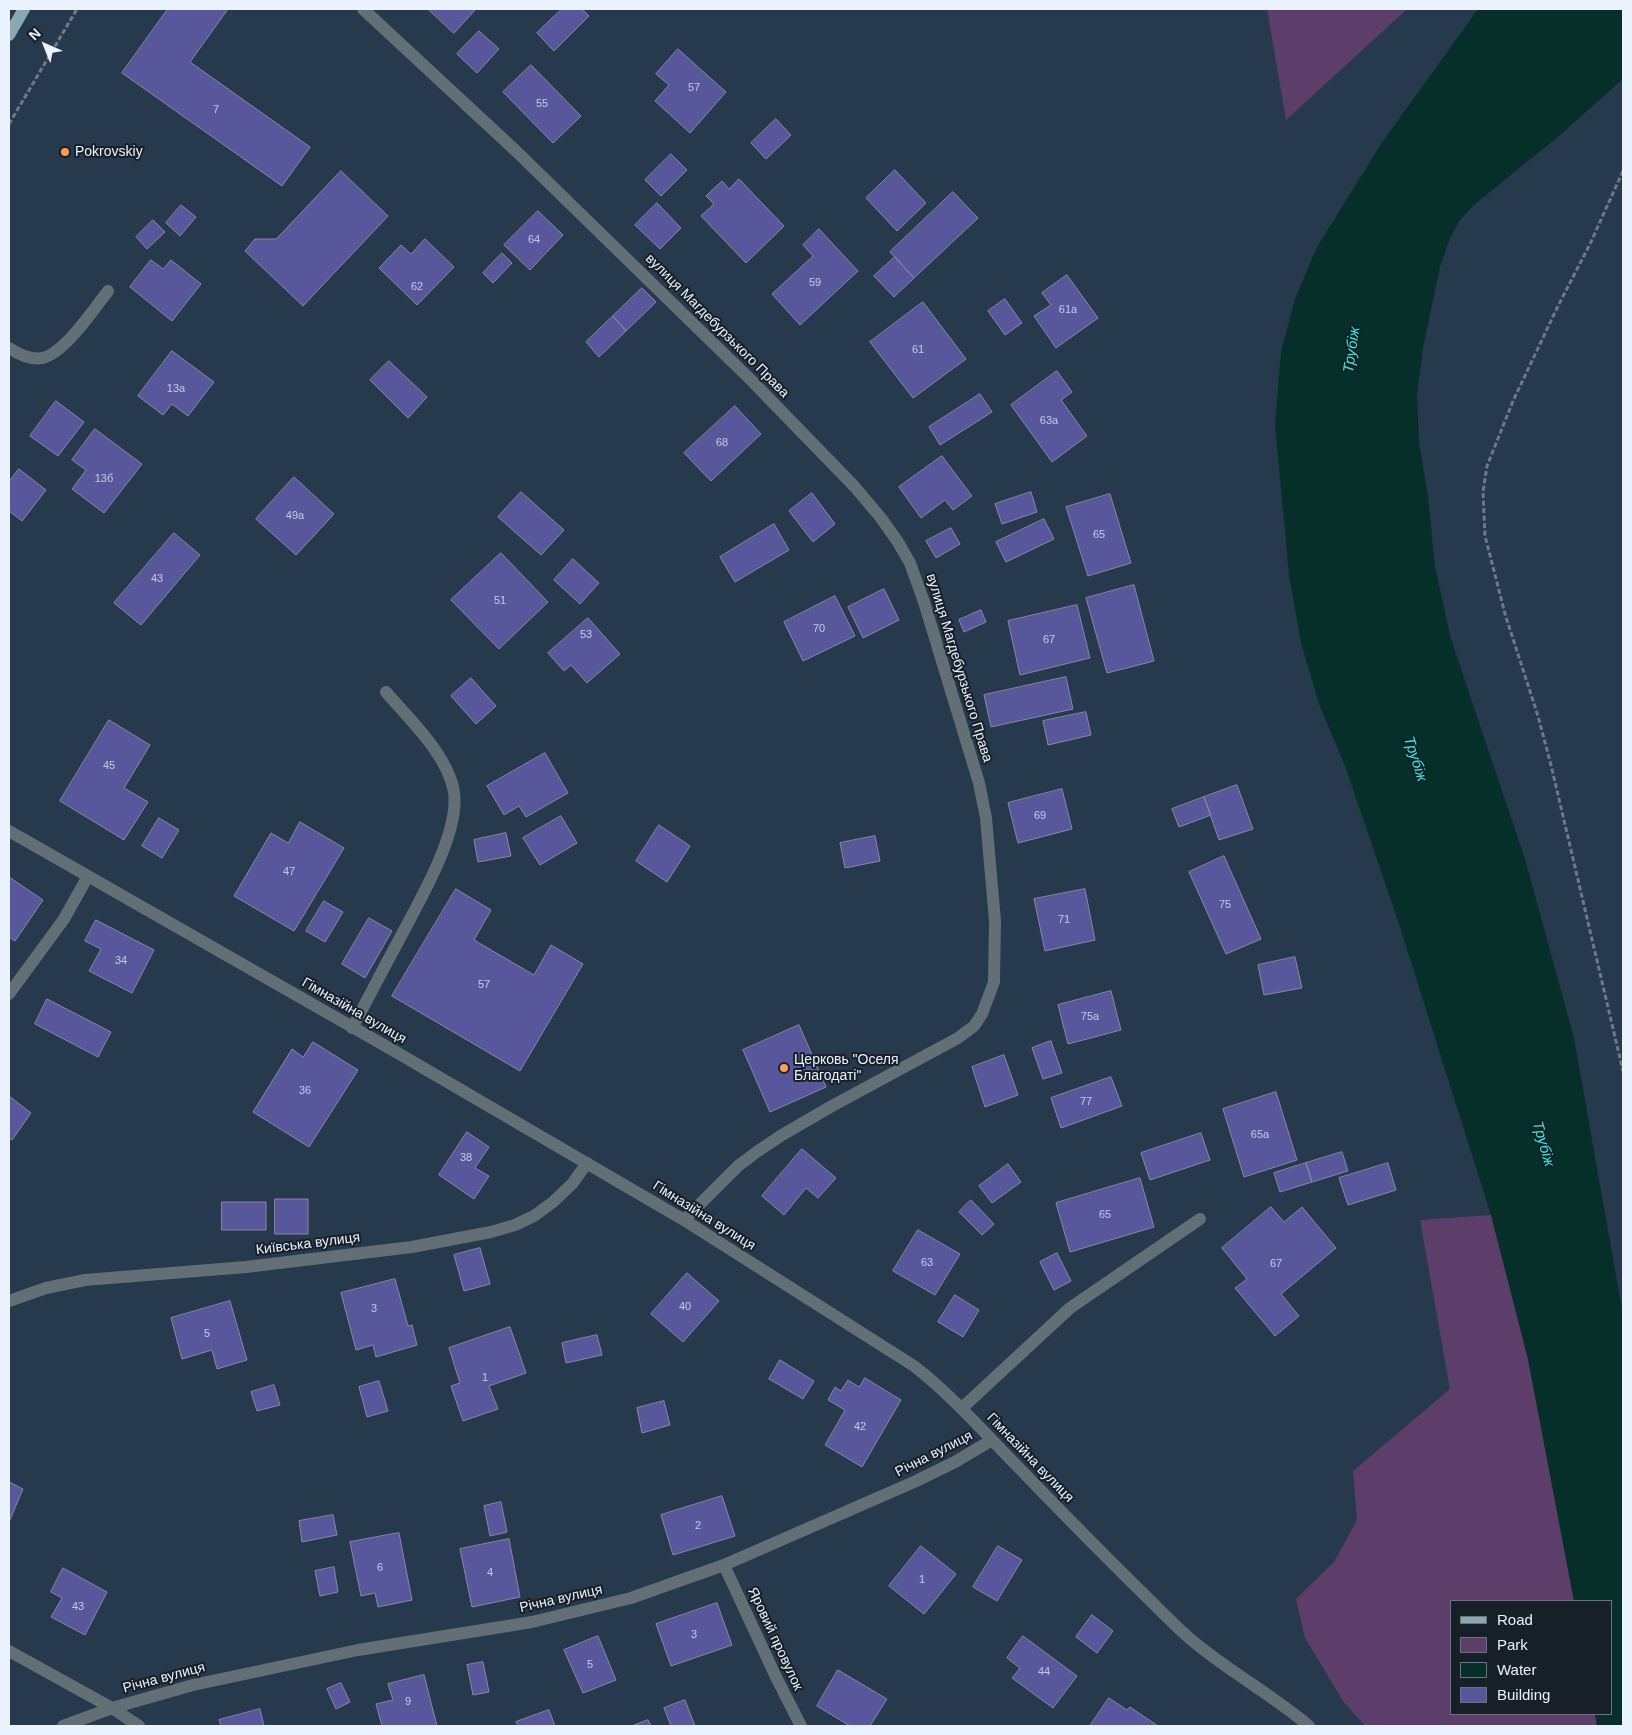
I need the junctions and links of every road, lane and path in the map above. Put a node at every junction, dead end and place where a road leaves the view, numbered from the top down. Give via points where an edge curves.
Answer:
1 (24, 9) edge
2 (77, 9) edge
3 (363, 9) edge
4 (9, 35) edge
5 (9, 124) edge
6 (1623, 172) edge
7 (108, 292) dead end
8 (9, 348) edge
9 (386, 692) dead end
10 (9, 831) edge
11 (88, 876) junction
12 (9, 994) edge
13 (352, 1028) junction
14 (1623, 1071) edge
15 (587, 1163) junction
16 (1200, 1218) dead end
17 (684, 1220) junction
18 (9, 1301) edge
19 (962, 1408) junction
20 (992, 1440) junction
21 (724, 1565) junction
22 (9, 1651) edge
23 (112, 1708) junction
24 (63, 1726) edge
25 (139, 1726) edge
26 (801, 1726) edge
27 (1309, 1726) edge

1 - 4 main road
2 - 5 path
3 - 17 street, вулиця Магдебурзького Права via 516,151 724,353 881,518 910,563 979,783 986,818 995,921 994,982 974,1026 758,1151 738,1166
6 - 14 path via 1509,409 1487,466 1483,492 1485,536 1551,765
7 - 8 street via 54,352 43,358 30,358
9 - 13 street via 434,749 450,778 454,806 448,837 436,868
10 - 11 street, Гімназійна вулиця
11 - 12 street via 64,919
11 - 13 street, Гімназійна вулиця
13 - 15 street, Гімназійна вулиця
15 - 17 street, Гімназійна вулиця
15 - 18 street, Київська вулиця via 572,1184 534,1216 515,1226 491,1232 412,1247 256,1266 85,1280 46,1288
16 - 19 street via 1070,1308
17 - 19 street, Гімназійна вулиця via 914,1366
19 - 20 street, Гімназійна вулиця
20 - 21 street, Річна вулиця via 914,1482
20 - 27 street, Гімназійна вулиця via 1174,1624 1200,1647
21 - 23 street, Річна вулиця via 632,1598 587,1610 260,1670
21 - 26 street, Яровий провулок
22 - 23 street
23 - 24 street
23 - 25 street

